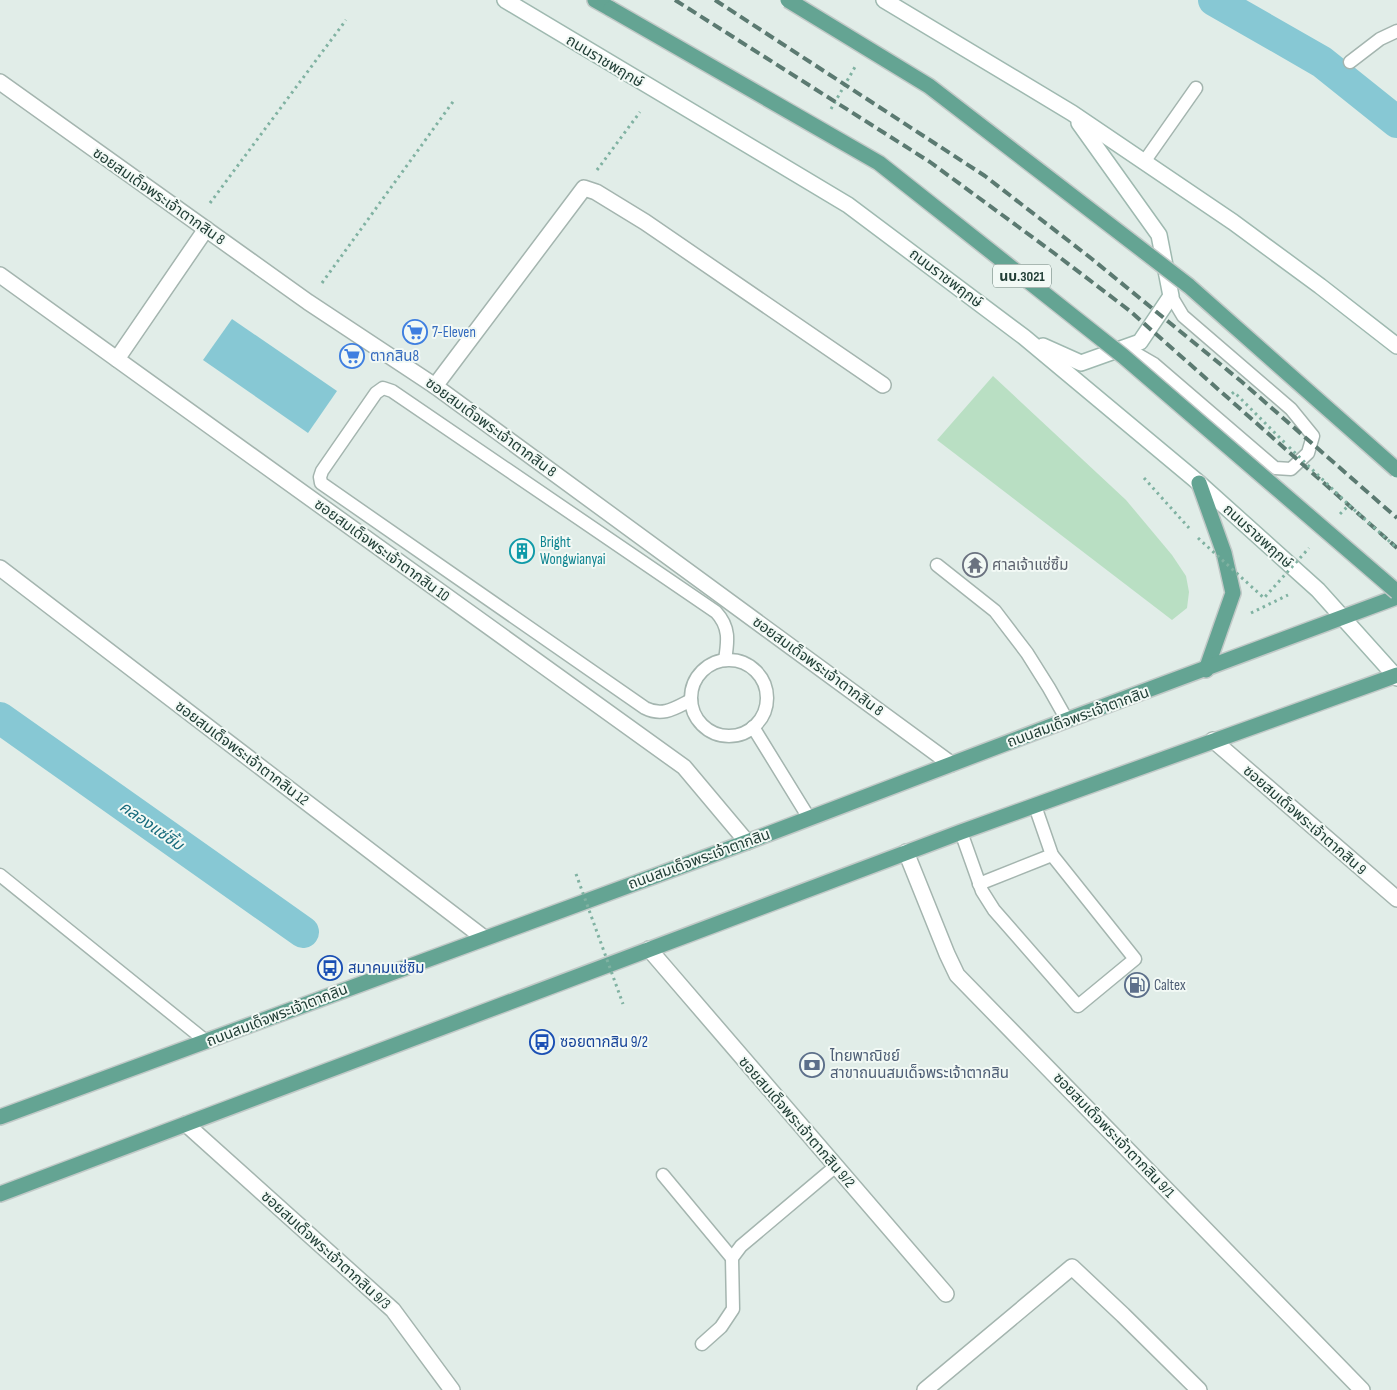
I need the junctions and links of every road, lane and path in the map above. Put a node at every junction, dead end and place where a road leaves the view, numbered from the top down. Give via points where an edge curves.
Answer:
1 (505, 0) edge
2 (596, 0) edge
3 (788, 0) edge
4 (884, 0) edge
5 (346, 20) dead end
6 (1397, 31) edge
7 (860, 60) dead end
8 (1350, 62) dead end
9 (0, 82) edge
10 (1196, 88) dead end
11 (455, 99) dead end
12 (830, 111) dead end
13 (640, 112) dead end
14 (1072, 113) junction
15 (1144, 162) junction
16 (584, 188) junction
17 (201, 225) junction
18 (0, 275) edge
19 (1171, 296) junction
20 (308, 302) junction
21 (1024, 337) junction
22 (1397, 346) edge
23 (1108, 354) junction
24 (117, 359) junction
25 (883, 385) dead end
26 (435, 386) junction
27 (1289, 447) dead end
28 (1397, 470) edge
29 (1144, 478) dead end
30 (1199, 483) junction
31 (1348, 505) junction
32 (1336, 519) dead end
33 (1191, 530) dead end
34 (1198, 538) dead end
35 (1397, 547) edge
36 (1309, 548) dead end
37 (937, 565) dead end
38 (0, 568) edge
39 (1397, 592) edge
40 (1291, 594) dead end
41 (1397, 597) edge
42 (1248, 614) dead end
43 (1342, 618) junction
44 (724, 660) junction
45 (1206, 670) junction
46 (1396, 676) edge
47 (691, 700) junction
48 (1067, 720) junction
49 (753, 727) junction
50 (1213, 740) junction
51 (951, 764) junction
52 (1035, 806) junction
53 (809, 818) junction
54 (960, 832) junction
55 (746, 842) junction
56 (906, 852) junction
57 (1052, 855) junction
58 (576, 874) dead end
59 (0, 875) edge
60 (980, 884) junction
61 (1397, 899) edge
62 (484, 938) junction
63 (649, 949) junction
64 (624, 1004) dead end
65 (207, 1042) junction
66 (0, 1117) edge
67 (186, 1124) junction
68 (836, 1166) junction
69 (663, 1175) dead end
70 (0, 1194) edge
71 (732, 1258) junction
72 (946, 1294) dead end
73 (702, 1344) dead end
74 (452, 1390) edge
75 (925, 1390) edge
76 (1199, 1390) edge
77 (1362, 1390) edge

1 - 21 street, ถนนราชพฤกษ์ / นบ.3021 via 848,205
2 - 39 main road, นบ.3021, bridge via 879,163 1123,356
3 - 28 main road, bridge via 929,86 1190,286
4 - 14 street
5 - 17 path
6 - 8 lane
7 - 12 path
9 - 17 street, ซอยสมเด็จพระเจ้าตากสิน 8
10 - 15 lane
11 - 20 path
13 - 16 path
14 - 15 street
14 - 19 street via 1159,235
15 - 22 street via 1233,222
16 - 25 street via 645,222
16 - 26 street
17 - 20 street, ซอยสมเด็จพระเจ้าตากสิน 8
17 - 24 street
18 - 24 street, ซอยสมเด็จพระเจ้าตากสิน 10
19 - 23 street via 1140,342
19 - 23 lane via 1183,316 1292,409 1313,436 1308,453 1291,469 1275,468 1154,364 1135,353
20 - 26 street, ซอยสมเด็จพระเจ้าตากสิน 8
21 - 23 street via 1081,363
21 - 30 street, ถนนราชพฤกษ์ / นบ.3021
24 - 55 street, ซอยสมเด็จพระเจ้าตากสิน 10 via 684,767
26 - 51 street, ซอยสมเด็จพระเจ้าตากสิน 8
27 - 31 path, bridge
29 - 33 path
30 - 43 street, ถนนราชพฤกษ์ / นบ.3021 via 1318,590
30 - 45 main road via 1224,553 1233,593
31 - 32 path, bridge
31 - 35 path, bridge
34 - 36 path, bridge via 1264,598
37 - 48 lane via 995,611 1027,653
38 - 62 street, ซอยสมเด็จพระเจ้าตากสิน 12
40 - 42 path
41 - 43 main road, ถนนสมเด็จพระเจ้าตากสิน
43 - 45 main road, ถนนสมเด็จพระเจ้าตากสิน
43 - 46 street, นบ.3021
44 - 47 lane via 707,667 698,676 692,687
44 - 47 lane via 728,634 716,612 392,391 383,388 376,393 322,471 321,483 646,708 664,712
44 - 49 lane via 744,663 762,680 766,704 763,716
45 - 48 main road, ถนนสมเด็จพระเจ้าตากสิน
46 - 50 main road
47 - 49 lane via 700,722 715,733 733,736
48 - 51 main road, ถนนสมเด็จพระเจ้าตากสิน
49 - 53 lane
50 - 52 main road
50 - 61 street, ซอยสมเด็จพระเจ้าตากสิน 9
51 - 53 main road, ถนนสมเด็จพระเจ้าตากสิน
52 - 54 main road
52 - 57 lane
53 - 55 main road, ถนนสมเด็จพระเจ้าตากสิน
54 - 56 main road
54 - 60 lane
55 - 62 main road, ถนนสมเด็จพระเจ้าตากสิน
56 - 63 main road
56 - 77 street, ซอยสมเด็จพระเจ้าตากสิน 9/1 via 958,975
57 - 60 lane
57 - 60 lane via 1135,959 1078,1006 994,910
58 - 64 path, bridge
59 - 65 lane
62 - 65 main road, ถนนสมเด็จพระเจ้าตากสิน
63 - 67 main road
63 - 68 street, ซอยสมเด็จพระเจ้าตากสิน 9/2
65 - 66 main road, ถนนสมเด็จพระเจ้าตากสิน
67 - 70 main road
67 - 74 street, ซอยสมเด็จพระเจ้าตากสิน 9/3 via 392,1310
68 - 71 lane via 740,1246
68 - 72 street, ซอยสมเด็จพระเจ้าตากสิน 9/2
69 - 71 lane
71 - 73 lane via 733,1309 721,1327
75 - 76 street via 1072,1267

